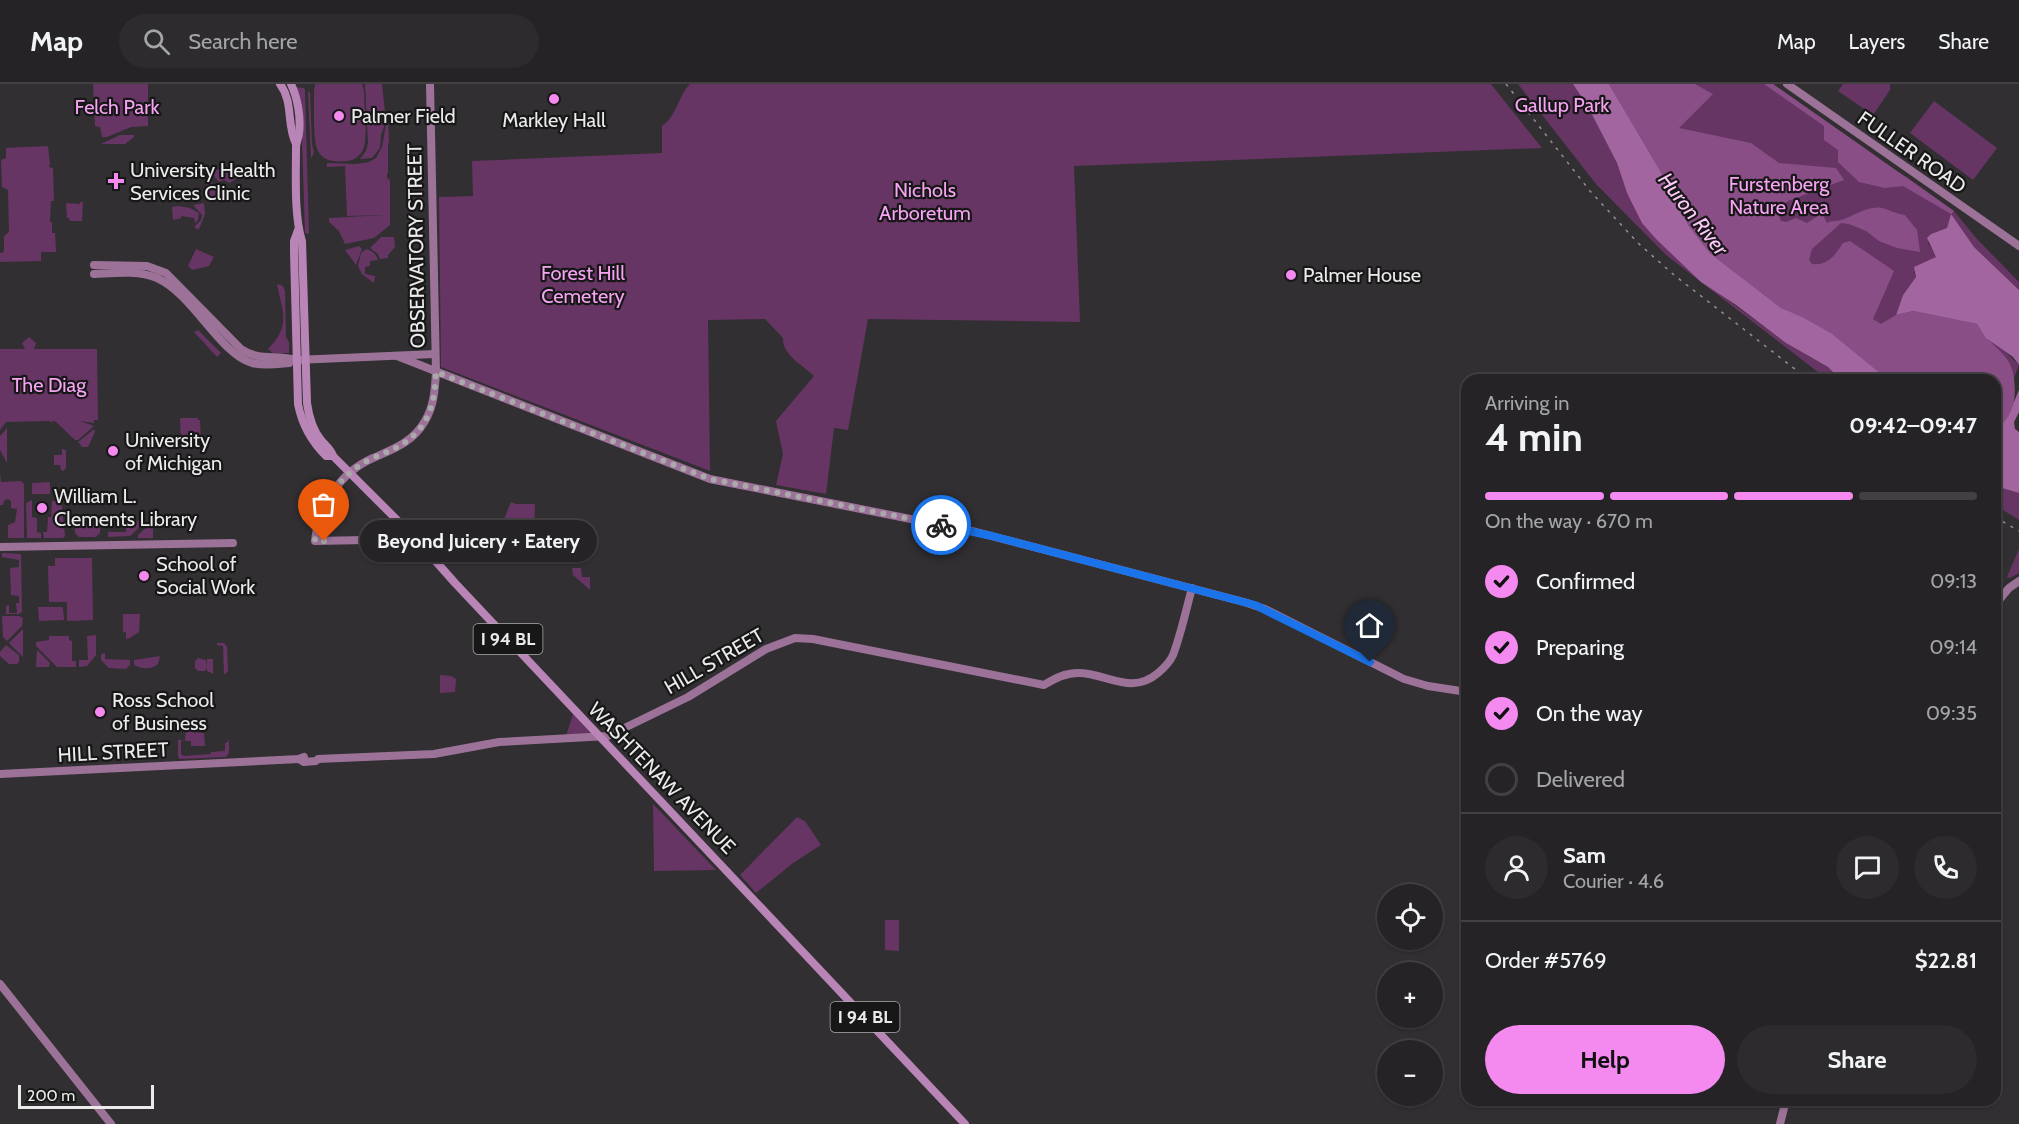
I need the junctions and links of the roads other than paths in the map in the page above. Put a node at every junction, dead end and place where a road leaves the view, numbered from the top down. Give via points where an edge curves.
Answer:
1 (280, 84) edge
2 (291, 84) edge
3 (430, 84) edge
4 (1787, 84) edge
5 (296, 144) junction
6 (298, 229) junction
7 (2019, 246) edge
8 (94, 269) dead end
9 (295, 310) junction
10 (435, 354) junction
11 (397, 356) junction
12 (296, 360) junction
13 (306, 360) junction
14 (436, 372) junction
15 (307, 403) junction
16 (333, 456) junction
17 (350, 473) junction
18 (416, 540) junction
19 (233, 543) dead end
20 (0, 547) edge
21 (2019, 581) edge
22 (1192, 588) junction
23 (2001, 598) edge
24 (1461, 691) edge
25 (601, 738) junction
26 (0, 774) edge
27 (0, 984) edge
28 (1784, 1106) edge
29 (111, 1124) edge
30 (965, 1124) edge
31 (1780, 1124) edge

1 - 5 main road, WASHTENAW AVENUE / I 94 BL via 289,103 291,134
2 - 5 main road, WASHTENAW AVENUE / I 94 BL via 298,108
3 - 10 street, OBSERVATORY STREET
4 - 7 street, FULLER ROAD
5 - 6 main road, WASHTENAW AVENUE / I 94 BL
6 - 9 main road, WASHTENAW AVENUE / I 94 BL via 294,241
6 - 13 main road, WASHTENAW AVENUE / I 94 BL via 302,241
8 - 12 street via 147,266 164,277 242,358 260,364
9 - 12 main road, WASHTENAW AVENUE / I 94 BL
9 - 13 main road via 301,354
10 - 11 street
10 - 14 street, OBSERVATORY STREET
11 - 13 street
11 - 14 street
12 - 13 street
12 - 15 main road
12 - 16 main road, WASHTENAW AVENUE / I 94 BL via 298,405 304,427 319,449 326,456
13 - 15 main road, WASHTENAW AVENUE / I 94 BL
14 - 17 street, OBSERVATORY STREET via 431,408 414,435 400,447 372,458
14 - 22 street via 710,479 976,532
15 - 16 main road, WASHTENAW AVENUE / I 94 BL via 312,426
16 - 17 main road, WASHTENAW AVENUE / I 94 BL
17 - 18 main road, WASHTENAW AVENUE / I 94 BL
17 - 18 street, OBSERVATORY STREET via 321,510 315,541
18 - 25 main road, WASHTENAW AVENUE / I 94 BL
19 - 20 street
21 - 23 street
22 - 24 street via 1265,609 1404,679
22 - 25 street, HILL STREET via 1173,655 1154,677 1140,683 1076,673 1062,675 1044,685 798,638 766,649 688,697
25 - 26 street, HILL STREET via 492,743 434,754
25 - 30 main road, WASHTENAW AVENUE / I 94 BL
27 - 29 street
28 - 31 street

